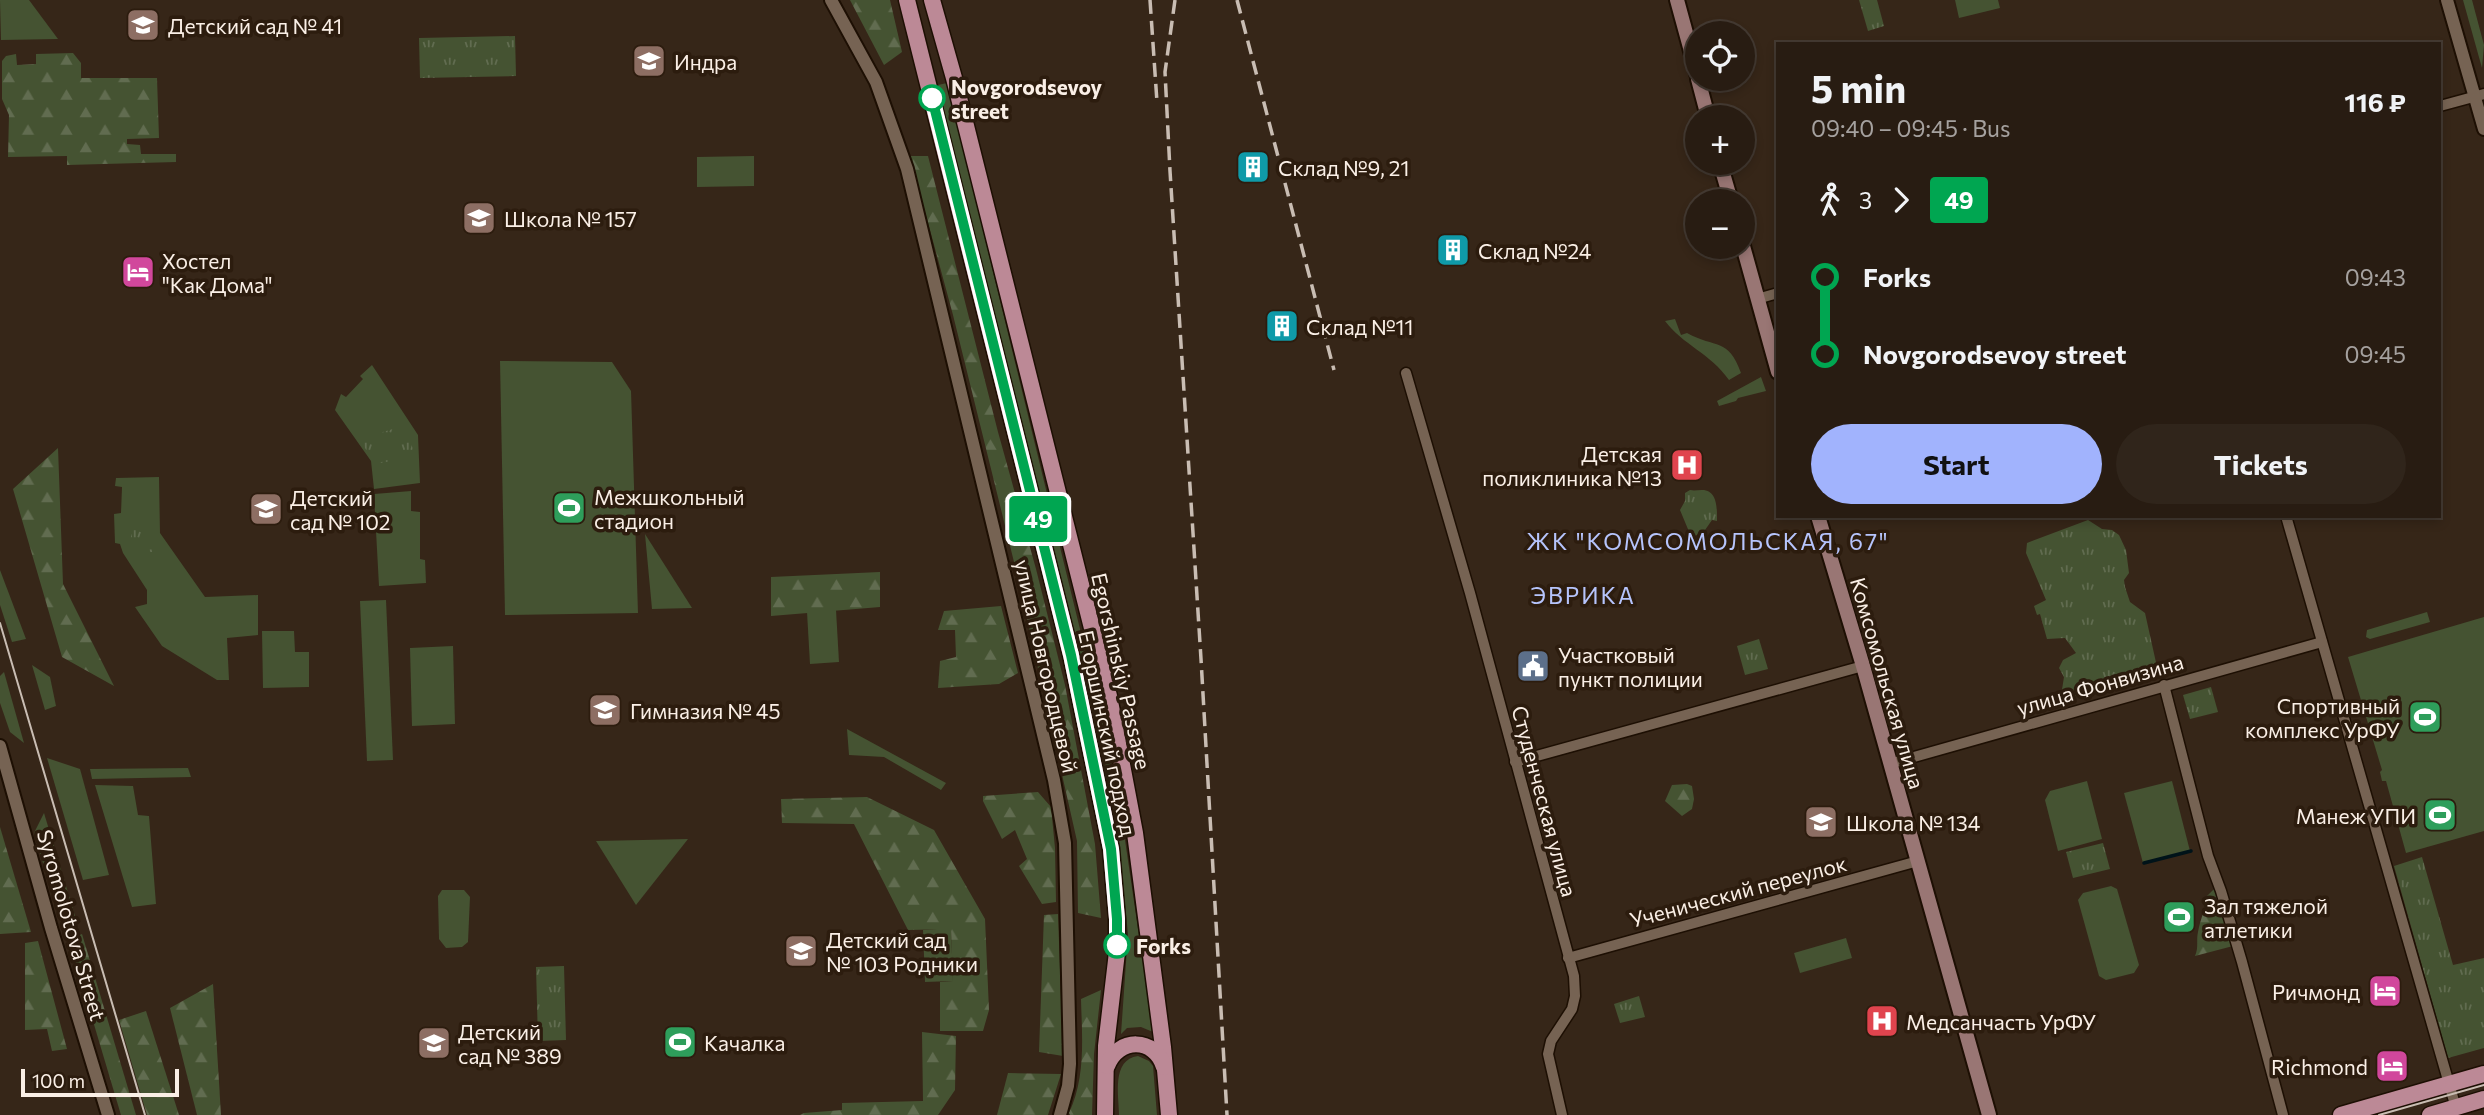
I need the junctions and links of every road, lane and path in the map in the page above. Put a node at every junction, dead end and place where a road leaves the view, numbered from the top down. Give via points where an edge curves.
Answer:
1 (831, 0) edge
2 (907, 0) edge
3 (932, 0) edge
4 (1677, 0) edge
5 (2447, 0) edge
6 (1685, 30) edge
7 (2479, 95) edge
8 (2441, 106) edge
9 (2484, 130) edge
10 (1746, 259) edge
11 (1776, 294) edge
12 (1757, 299) junction
13 (1776, 365) edge
14 (1406, 373) dead end
15 (1819, 518) edge
16 (2287, 518) edge
17 (2322, 642) junction
18 (1863, 666) junction
19 (2164, 685) junction
20 (0, 746) edge
21 (1515, 762) junction
22 (1889, 764) junction
23 (1918, 861) junction
24 (1568, 958) junction
25 (1166, 1073) junction
26 (2484, 1074) edge
27 (1106, 1075) junction
28 (2449, 1084) junction
29 (2484, 1100) edge
30 (2456, 1108) junction
31 (108, 1115) edge
32 (1060, 1115) edge
33 (1105, 1115) edge
34 (1169, 1115) edge
35 (1562, 1115) edge
36 (1989, 1115) edge
37 (2283, 1115) edge
38 (2341, 1115) edge
39 (2430, 1115) edge

1 - 32 street, улица Новгородцевой via 876,82 907,169 1055,780 1065,843 1070,1064
2 - 27 main road, Егоршинский подход via 1071,655 1111,849 1117,952
3 - 25 main road, Egorshinskiy Passage via 1109,696 1135,833
4 - 6 main road
5 - 7 street
7 - 8 street
7 - 9 street
10 - 12 main road
11 - 12 street
12 - 13 main road
14 - 21 street, Студенческая улица
15 - 18 main road, Комсомольская улица
16 - 17 street
17 - 19 street, улица Фонвизина
17 - 28 street
18 - 21 street
18 - 22 main road, Комсомольская улица
19 - 22 street, улица Фонвизина
19 - 37 street
20 - 31 street, Syromolotova Street
21 - 24 street, Студенческая улица
22 - 23 main road, Комсомольская улица
23 - 24 street, Ученический переулок
23 - 36 main road, Комсомольская улица
24 - 35 street, Студенческая улица via 1574,976 1574,1003 1548,1054
25 - 27 main road via 1154,1050 1134,1044 1122,1046 1112,1055
25 - 34 main road
26 - 28 main road
27 - 33 main road, Егоршинский подход
28 - 30 street
28 - 38 main road
29 - 30 main road
30 - 39 main road

